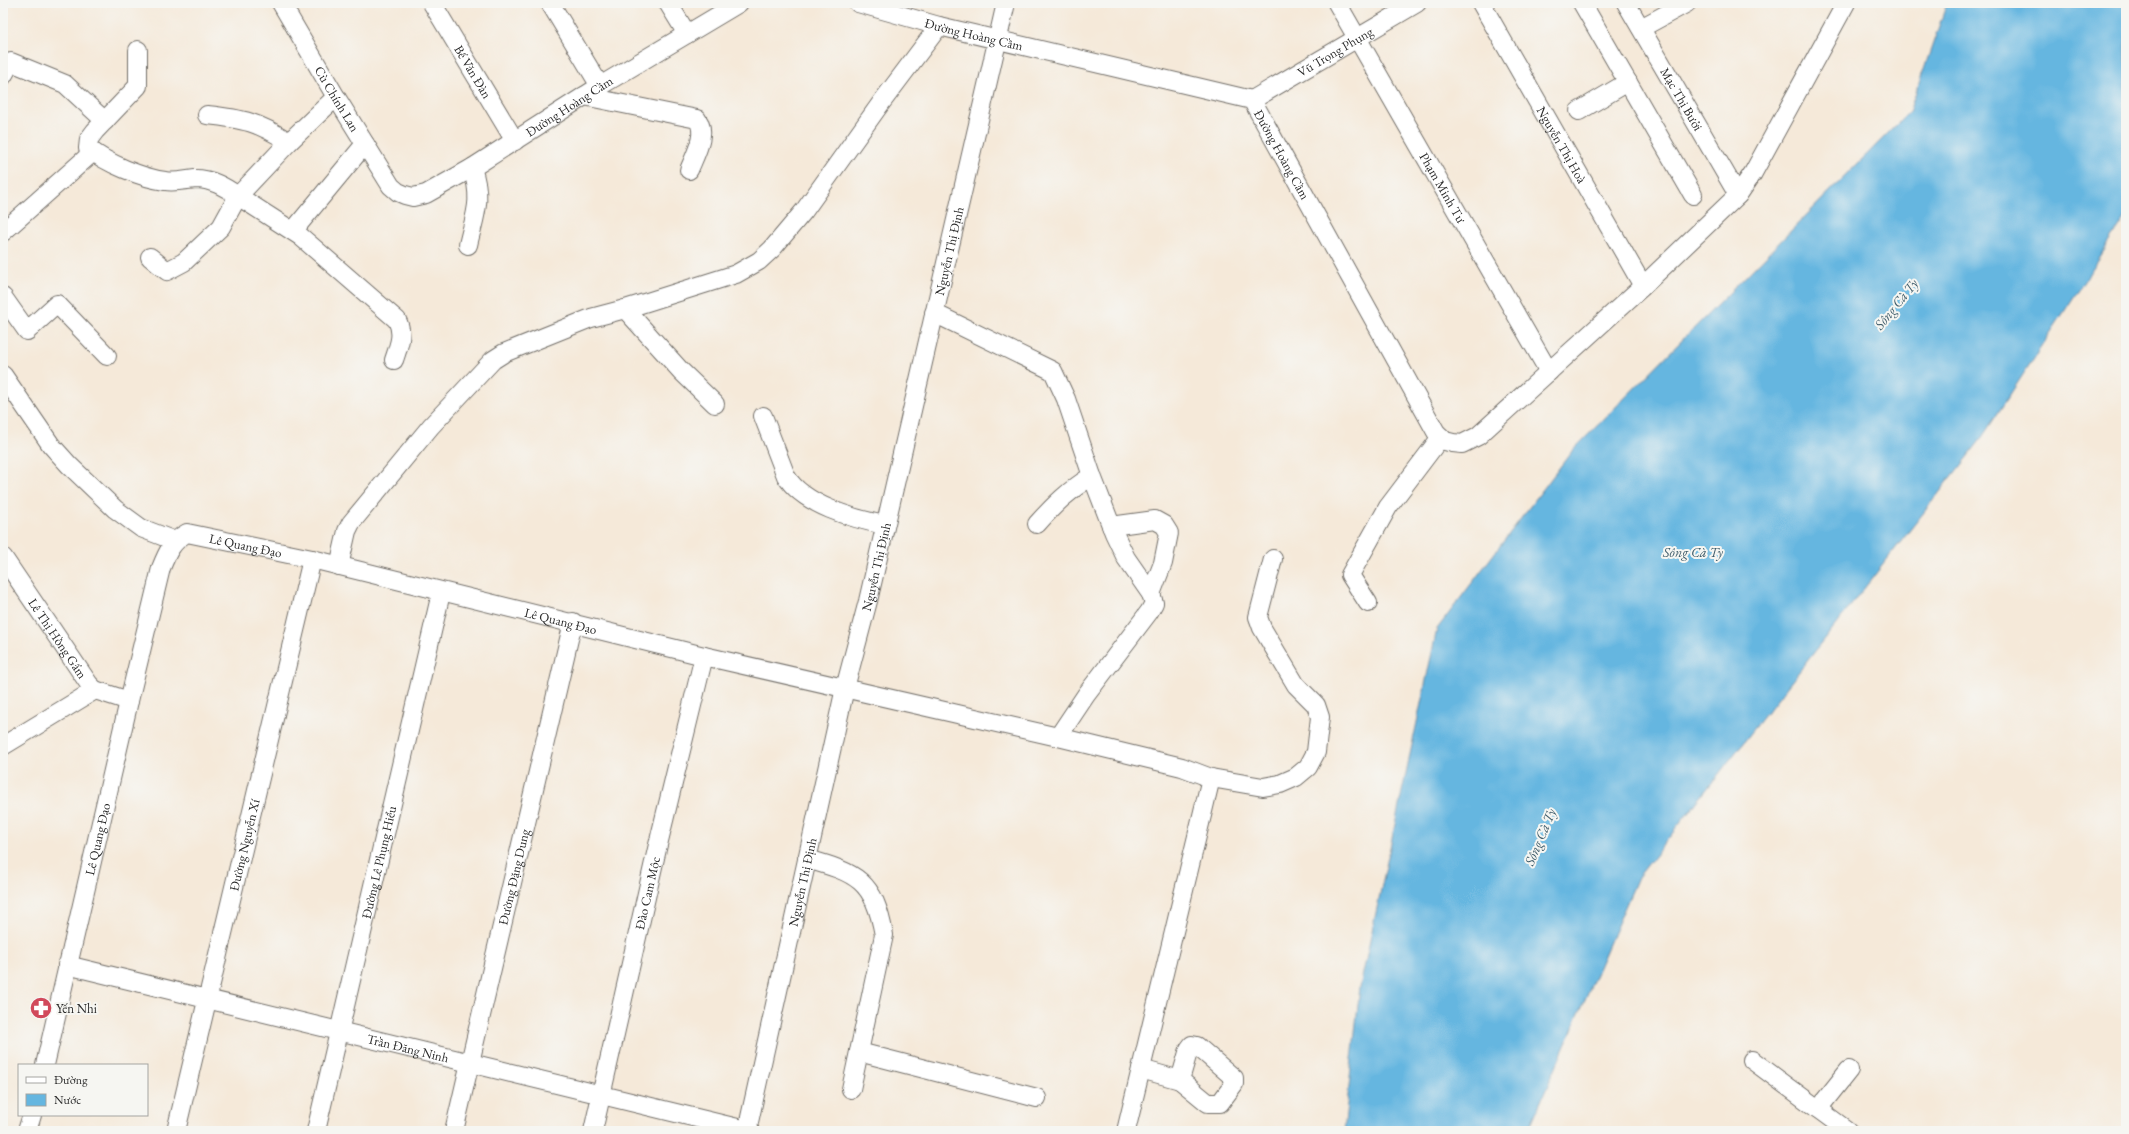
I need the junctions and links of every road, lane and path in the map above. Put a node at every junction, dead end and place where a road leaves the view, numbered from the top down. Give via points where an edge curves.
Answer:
1 (281, 3) edge
2 (432, 3) edge
3 (550, 3) edge
4 (668, 3) edge
5 (739, 3) edge
6 (858, 3) edge
7 (1006, 3) edge
8 (1337, 3) edge
9 (1417, 3) edge
10 (1481, 3) edge
11 (1582, 3) edge
12 (1626, 3) edge
13 (1687, 3) edge
14 (1846, 3) edge
15 (939, 26) junction
16 (1641, 28) junction
17 (687, 34) junction
18 (1357, 38) junction
19 (998, 39) junction
20 (138, 50) dead end
21 (3, 76) edge
22 (1628, 82) junction
23 (600, 86) junction
24 (584, 96) junction
25 (336, 98) junction
26 (1252, 100) junction
27 (1579, 111) dead end
28 (207, 115) dead end
29 (105, 121) junction
30 (515, 141) junction
31 (289, 142) junction
32 (365, 144) junction
33 (93, 152) junction
34 (472, 168) junction
35 (689, 170) dead end
36 (398, 192) joint
37 (1738, 195) junction
38 (238, 196) junction
39 (1693, 196) dead end
40 (293, 231) junction
41 (3, 232) edge
42 (468, 245) dead end
43 (150, 257) dead end
44 (1643, 286) junction
45 (3, 297) edge
46 (625, 309) junction
47 (934, 313) junction
48 (107, 356) dead end
49 (394, 360) dead end
50 (1549, 372) junction
51 (3, 375) edge
52 (715, 404) dead end
53 (763, 416) dead end
54 (1442, 437) junction
55 (1092, 476) junction
56 (1037, 524) dead end
57 (885, 525) junction
58 (1111, 526) junction
59 (175, 541) junction
60 (3, 558) edge
61 (1273, 558) dead end
62 (312, 560) junction
63 (339, 566) junction
64 (441, 593) junction
65 (1151, 594) junction
66 (1368, 603) dead end
67 (573, 622) junction
68 (704, 656) junction
69 (845, 688) junction
70 (95, 690) junction
71 (128, 701) junction
72 (1058, 737) junction
73 (3, 746) edge
74 (1211, 778) junction
75 (806, 859) junction
76 (67, 965) junction
77 (207, 999) junction
78 (338, 1031) junction
79 (859, 1052) junction
80 (1752, 1060) dead end
81 (470, 1063) junction
82 (45, 1064) edge
83 (1141, 1069) junction
84 (1850, 1070) dead end
85 (1180, 1080) dead end
86 (851, 1089) dead end
87 (602, 1095) junction
88 (1037, 1098) dead end
89 (1818, 1109) junction
90 (32, 1116) edge
91 (27, 1131) edge
92 (176, 1131) edge
93 (316, 1131) edge
94 (454, 1131) edge
95 (593, 1131) edge
96 (748, 1131) edge
97 (1126, 1131) edge
98 (1848, 1131) edge

1 - 25 street, Cù Chính Lan
2 - 30 street, Bế Văn Đàn
3 - 23 street
4 - 17 street
5 - 17 street, Đường Hoàng Cầm
6 - 15 street, Đường Hoàng Cầm
7 - 19 street, Nguyễn Thị Định
8 - 18 street, Phạm Minh Tư
9 - 18 street, Vũ Trọng Phụng
10 - 44 street, Nguyễn Thị Hoà
11 - 22 street
12 - 16 street, Mạc Thị Bưởi
13 - 16 street
14 - 37 street via 1753,173
15 - 19 street, Đường Hoàng Cầm
15 - 46 street via 804,211 759,261 736,274
16 - 37 street, Mạc Thị Bưởi
17 - 23 street, Đường Hoàng Cầm
18 - 26 street, Vũ Trọng Phụng
18 - 50 street, Phạm Minh Tư
19 - 26 street, Đường Hoàng Cầm
19 - 47 street, Nguyễn Thị Định
20 - 29 street via 138,86
21 - 29 street via 11,62 65,84
22 - 27 street
22 - 39 street
23 - 24 street, Đường Hoàng Cầm
24 - 30 street, Đường Hoàng Cầm
24 - 35 street via 697,119 702,134
25 - 31 street
25 - 32 street, Cù Chính Lan
26 - 54 street, Đường Hoàng Cầm via 1436,432
28 - 31 street via 253,122
29 - 33 street via 89,139 88,148
30 - 34 street, Đường Hoàng Cầm
31 - 38 street
32 - 36 street, Cù Chính Lan via 391,186
32 - 40 street
33 - 38 street via 146,177 175,182 196,179 213,181
33 - 41 street
34 - 36 street, Đường Hoàng Cầm via 426,194 413,197
34 - 42 street via 478,185 478,201
37 - 44 street
38 - 40 street
38 - 43 street via 221,227 184,262 166,271
40 - 49 street via 397,320 401,329 401,340
44 - 50 street
45 - 48 street via 27,330 57,304
46 - 52 street
46 - 63 street via 591,318 524,344 493,360 431,426 351,523 346,531
47 - 55 street via 1053,371 1066,399
47 - 57 street, Nguyễn Thị Định
50 - 54 street via 1478,436 1462,444 1445,441
51 - 59 street via 51,445 69,465 115,509 140,528
53 - 57 street via 790,484 838,512
54 - 66 street via 1388,507 1350,575
55 - 56 street via 1064,495
55 - 58 street
57 - 69 street, Nguyễn Thị Định
58 - 65 street via 1126,558
58 - 65 street via 1155,520 1164,525 1169,534 1163,563
59 - 62 street, Lê Quang Đạo via 187,533 195,534
59 - 71 street, Lê Quang Đạo via 169,548 161,568
60 - 70 street, Lê Thị Hồng Gấm
61 - 74 street, Lê Quang Đạo via 1258,617 1296,686 1316,705 1320,717 1316,752 1308,767 1296,777 1280,784 1263,787
62 - 63 street, Lê Quang Đạo
62 - 77 street, Đường Nguyễn Xí
63 - 64 street, Lê Quang Đạo
64 - 67 street, Lê Quang Đạo
64 - 78 street, Đường Lê Phụng Hiểu
65 - 72 street via 1154,603 1149,612
67 - 68 street, Lê Quang Đạo
67 - 81 street, Đường Đặng Dung
68 - 69 street, Lê Quang Đạo
68 - 87 street, Đào Cam Mộc via 655,856
69 - 72 street, Lê Quang Đạo
69 - 75 street, Nguyễn Thị Định
70 - 71 street, Lê Thị Hồng Gấm
70 - 73 street
71 - 76 street, Lê Quang Đạo via 106,807
72 - 74 street, Lê Quang Đạo via 1182,767
74 - 83 street
75 - 79 street via 839,868 856,876 870,894 880,915 884,935
75 - 96 street, Nguyễn Thị Định
76 - 77 street, Trần Đăng Ninh
76 - 82 street, Lê Quang Đạo
77 - 78 street, Trần Đăng Ninh
77 - 92 street, Đường Nguyễn Xí
78 - 81 street, Trần Đăng Ninh
78 - 93 street, Đường Lê Phụng Hiểu
79 - 86 street
79 - 88 street
80 - 89 street
81 - 87 street, Trần Đăng Ninh
81 - 94 street, Đường Đặng Dung
83 - 85 street
83 - 97 street
84 - 89 street
87 - 95 street, Đào Cam Mộc
87 - 96 street, Trần Đăng Ninh
89 - 98 street
90 - 91 street

